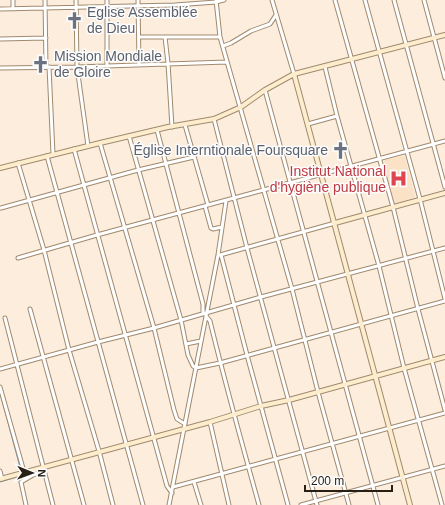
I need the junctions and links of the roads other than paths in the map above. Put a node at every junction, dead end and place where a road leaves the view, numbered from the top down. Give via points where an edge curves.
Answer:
1 (13, 0) edge
2 (46, 0) edge
3 (76, 0) edge
4 (107, 0) edge
5 (138, 0) edge
6 (175, 0) edge
7 (224, 0) edge
8 (272, 0) edge
9 (335, 0) edge
10 (365, 0) edge
11 (394, 0) edge
12 (424, 0) edge
13 (216, 1) edge
14 (175, 5) junction
15 (107, 6) junction
16 (139, 6) junction
17 (46, 8) junction
18 (76, 8) junction
19 (0, 9) edge
20 (13, 9) junction
21 (276, 15) junction
22 (445, 35) edge
23 (139, 37) junction
24 (165, 37) junction
25 (220, 37) junction
26 (46, 38) junction
27 (434, 38) junction
28 (0, 39) edge
29 (406, 45) junction
30 (223, 46) junction
31 (379, 53) junction
32 (352, 60) junction
33 (227, 62) junction
34 (139, 64) junction
35 (168, 64) junction
36 (107, 66) junction
37 (48, 67) junction
38 (77, 67) junction
39 (325, 67) junction
40 (0, 68) edge
41 (294, 74) junction
42 (445, 78) edge
43 (265, 90) junction
44 (241, 107) junction
45 (337, 116) junction
46 (214, 119) junction
47 (308, 124) junction
48 (184, 125) junction
49 (172, 127) junction
50 (157, 130) junction
51 (129, 136) junction
52 (445, 141) edge
53 (100, 143) junction
54 (433, 144) junction
55 (88, 146) junction
56 (74, 149) junction
57 (407, 152) junction
58 (53, 154) junction
59 (47, 156) junction
60 (194, 157) junction
61 (380, 158) junction
62 (18, 163) junction
63 (166, 163) junction
64 (350, 166) junction
65 (0, 168) edge
66 (138, 170) junction
67 (321, 174) junction
68 (110, 178) junction
69 (291, 182) junction
70 (84, 185) junction
71 (445, 187) edge
72 (263, 190) junction
73 (56, 193) junction
74 (445, 193) edge
75 (234, 198) junction
76 (420, 199) junction
77 (29, 200) junction
78 (226, 201) junction
79 (206, 205) junction
80 (393, 207) junction
81 (1, 208) dead end
82 (180, 212) junction
83 (364, 215) junction
84 (152, 220) junction
85 (335, 223) junction
86 (125, 227) junction
87 (222, 227) junction
88 (304, 231) junction
89 (97, 235) junction
90 (277, 239) junction
91 (70, 243) junction
92 (247, 248) junction
93 (445, 248) edge
94 (44, 250) junction
95 (433, 252) junction
96 (220, 255) junction
97 (18, 258) dead end
98 (406, 258) junction
99 (379, 266) junction
100 (349, 274) junction
101 (318, 283) junction
102 (292, 290) junction
103 (261, 297) junction
104 (445, 300) edge
105 (234, 305) junction
106 (30, 309) dead end
107 (418, 309) junction
108 (205, 315) junction
109 (391, 316) junction
110 (5, 318) dead end
111 (181, 320) junction
112 (362, 324) junction
113 (154, 328) junction
114 (332, 332) junction
115 (125, 335) junction
116 (304, 340) junction
117 (201, 341) junction
118 (98, 342) junction
119 (186, 344) junction
120 (275, 347) junction
121 (69, 350) junction
122 (247, 355) junction
123 (44, 357) junction
124 (445, 357) edge
125 (432, 360) junction
126 (220, 363) junction
127 (16, 364) junction
128 (196, 368) junction
129 (404, 368) junction
130 (0, 369) edge
131 (376, 376) junction
132 (345, 384) junction
133 (0, 387) edge
134 (318, 392) junction
135 (289, 400) junction
136 (261, 406) junction
137 (445, 412) edge
138 (235, 414) junction
139 (418, 420) junction
140 (210, 422) junction
141 (185, 426) junction
142 (389, 428) junction
143 (360, 436) junction
144 (153, 437) junction
145 (332, 443) junction
146 (127, 444) junction
147 (99, 451) junction
148 (303, 452) junction
149 (275, 459) junction
150 (72, 460) junction
151 (248, 466) junction
152 (445, 466) edge
153 (432, 469) junction
154 (44, 470) junction
155 (0, 471) edge
156 (22, 473) junction
157 (221, 474) junction
158 (403, 477) junction
159 (1, 479) edge
160 (194, 482) junction
161 (373, 486) junction
162 (173, 487) junction
163 (172, 493) junction
164 (346, 493) junction
165 (317, 503) edge
166 (26, 505) edge
167 (53, 505) edge
168 (84, 505) edge
169 (113, 505) edge
170 (143, 505) edge
171 (170, 505) edge
172 (201, 505) edge
173 (229, 505) edge
174 (259, 505) edge
175 (288, 505) edge
176 (301, 505) edge
177 (350, 505) edge
178 (378, 505) edge
179 (410, 505) edge
180 (442, 505) edge

1 - 20 street
2 - 17 street
3 - 18 street
4 - 15 street
5 - 16 street
6 - 14 street
7 - 13 street
8 - 21 street
9 - 32 street
10 - 31 street
11 - 29 street
12 - 27 street
13 - 14 street
13 - 25 street
14 - 16 street
15 - 16 street
15 - 18 street
15 - 36 street
16 - 23 street
17 - 18 street
17 - 20 street
17 - 26 street
18 - 38 street
19 - 20 street
21 - 30 street via 270,24
21 - 41 street
22 - 27 street
23 - 24 street
23 - 34 street
24 - 25 street
24 - 35 street
25 - 30 street
26 - 28 street
26 - 37 street
27 - 29 street
27 - 42 street
29 - 31 street
29 - 54 street
30 - 33 street
31 - 32 street
31 - 57 street
32 - 39 street
32 - 61 street
33 - 35 street
33 - 44 street
34 - 35 street
34 - 36 street
35 - 49 street
36 - 38 street
37 - 38 street
37 - 40 street
37 - 58 street
38 - 55 street
39 - 41 street
39 - 45 street
41 - 43 street
41 - 47 street
43 - 44 street
43 - 69 street
44 - 46 street
44 - 72 street
45 - 47 street
45 - 64 street
46 - 48 street
46 - 75 street
47 - 67 street
48 - 49 street
48 - 60 street
49 - 50 street
50 - 51 street
50 - 63 street
51 - 53 street
51 - 66 street
52 - 54 street
53 - 55 street
53 - 68 street
54 - 57 street
54 - 71 street
55 - 56 street
56 - 58 street
56 - 70 street
57 - 61 street
57 - 76 street
58 - 59 street
59 - 62 street
59 - 73 street
60 - 63 street
60 - 79 street
61 - 64 street
61 - 80 street
62 - 65 street
62 - 77 street
63 - 66 street
63 - 82 street
64 - 67 street
64 - 83 street
66 - 68 street
66 - 84 street
67 - 69 street
67 - 85 street
68 - 70 street
68 - 86 street
69 - 72 street
69 - 88 street
70 - 73 street
70 - 89 street
72 - 75 street
72 - 90 street
73 - 77 street
73 - 91 street
74 - 76 street
75 - 78 street
75 - 92 street
76 - 80 street
76 - 95 street
77 - 81 street
77 - 94 street
78 - 79 street
78 - 87 street
79 - 82 street
79 - 87 street via 212,229
80 - 83 street
80 - 98 street
82 - 84 street
82 - 108 street
83 - 85 street
83 - 99 street
84 - 86 street
84 - 111 street
85 - 88 street
85 - 100 street
86 - 89 street
86 - 113 street
87 - 96 street
88 - 90 street
88 - 101 street
89 - 91 street
89 - 115 street
90 - 92 street
90 - 102 street
91 - 94 street
91 - 118 street
92 - 96 street
92 - 103 street
93 - 95 street
94 - 97 street
94 - 121 street
95 - 98 street
95 - 104 street
96 - 105 street
96 - 108 street
98 - 99 street
98 - 107 street
99 - 100 street
99 - 109 street
100 - 101 street
100 - 112 street
101 - 102 street
101 - 114 street
102 - 103 street
102 - 116 street
103 - 105 street
103 - 120 street
104 - 107 street
105 - 108 street
105 - 122 street
106 - 123 street
107 - 109 street
107 - 125 street
108 - 111 street
108 - 117 street
108 - 126 street via 210,321
109 - 112 street
109 - 129 street
110 - 127 street
111 - 113 street
111 - 119 street
112 - 114 street
112 - 131 street
113 - 115 street
113 - 141 street via 174,410 177,419
114 - 116 street
114 - 132 street
115 - 118 street
115 - 144 street
116 - 120 street
116 - 134 street
117 - 119 street
117 - 128 street
118 - 121 street
118 - 146 street
119 - 128 street via 191,363
120 - 122 street
120 - 135 street
121 - 123 street
121 - 147 street
122 - 126 street
122 - 136 street
123 - 127 street
123 - 150 street
124 - 125 street
125 - 129 street
125 - 137 street
126 - 128 street
126 - 138 street
127 - 130 street
127 - 154 street
128 - 141 street
129 - 131 street
129 - 139 street
131 - 132 street
131 - 142 street
132 - 134 street
132 - 143 street
133 - 156 street
134 - 135 street
134 - 145 street
135 - 136 street
135 - 148 street
136 - 138 street
136 - 149 street
137 - 139 street
138 - 140 street
138 - 151 street
139 - 142 street
139 - 153 street
140 - 141 street
140 - 157 street
141 - 144 street
141 - 162 street
142 - 143 street
142 - 158 street
143 - 145 street
143 - 161 street
144 - 146 street
144 - 163 street via 166,482
145 - 148 street
145 - 164 street
146 - 147 street
146 - 170 street
147 - 150 street
147 - 169 street
148 - 149 street
148 - 165 street
149 - 151 street
149 - 175 street
150 - 154 street
150 - 168 street
151 - 157 street
151 - 174 street
152 - 153 street
153 - 158 street
153 - 180 street
154 - 156 street
154 - 166 street via 20,482
154 - 167 street
155 - 159 street
156 - 159 street
157 - 160 street
157 - 173 street
158 - 161 street
158 - 179 street
160 - 162 street
160 - 172 street
161 - 164 street
161 - 178 street
162 - 163 street
163 - 171 street
164 - 165 street
164 - 177 street
165 - 176 street

